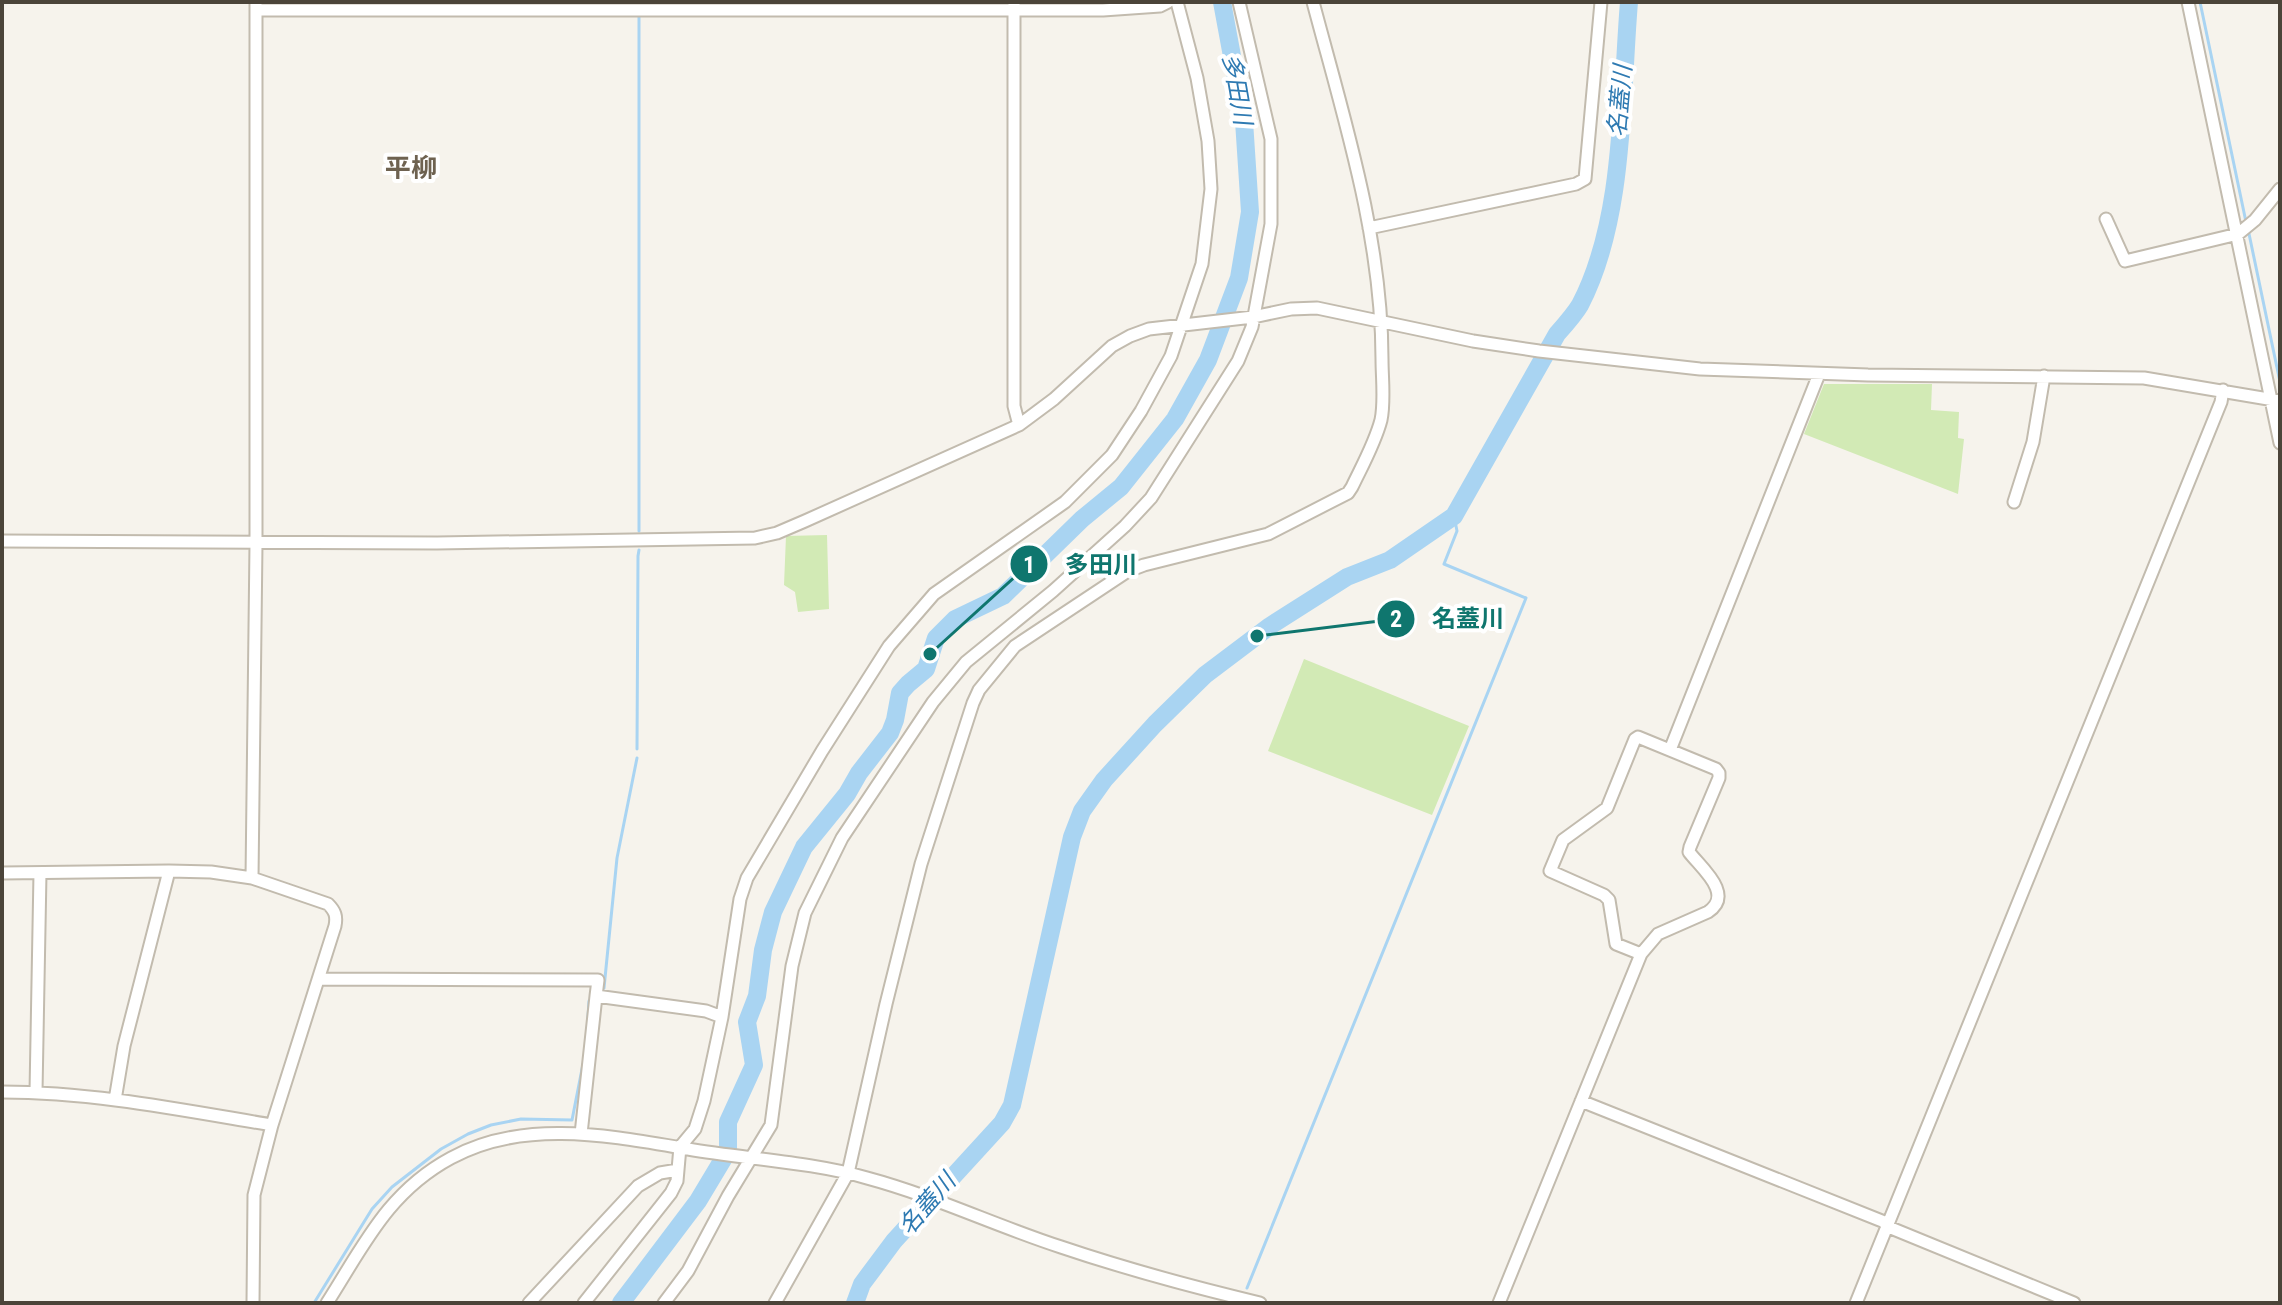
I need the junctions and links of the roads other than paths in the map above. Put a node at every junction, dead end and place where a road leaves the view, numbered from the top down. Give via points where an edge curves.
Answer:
1 (1168, 2) edge
2 (1177, 2) edge
3 (1239, 2) edge
4 (1313, 2) edge
5 (1601, 2) edge
6 (2188, 2) edge
7 (256, 6) edge
8 (1014, 6) edge
9 (2280, 189) edge
10 (2106, 219) dead end
11 (1369, 228) junction
12 (2240, 232) junction
13 (1250, 317) junction
14 (1382, 321) junction
15 (1183, 325) junction
16 (1819, 374) junction
17 (2044, 376) junction
18 (2226, 391) junction
19 (2276, 400) edge
20 (1019, 425) junction
21 (2280, 443) edge
22 (2014, 502) dead end
23 (2, 541) edge
24 (256, 544) junction
25 (1670, 750) junction
26 (169, 871) junction
27 (2, 873) edge
28 (40, 873) junction
29 (252, 878) junction
30 (1641, 954) junction
31 (320, 979) junction
32 (596, 996) junction
33 (722, 1017) junction
34 (2, 1092) edge
35 (36, 1092) junction
36 (115, 1100) junction
37 (1581, 1101) junction
38 (272, 1125) junction
39 (581, 1134) junction
40 (685, 1148) junction
41 (747, 1157) junction
42 (678, 1170) junction
43 (848, 1173) junction
44 (1892, 1228) junction
45 (253, 1303) edge
46 (327, 1303) edge
47 (529, 1303) edge
48 (584, 1303) edge
49 (664, 1303) edge
50 (775, 1303) edge
51 (1260, 1303) edge
52 (1499, 1303) edge
53 (1856, 1303) edge
54 (2074, 1303) edge

1 - 8 street via 1103,10
2 - 15 street via 1197,78 1211,189 1202,264
3 - 13 street via 1272,162 1271,224 1256,310
4 - 11 street
5 - 11 street via 1585,179
6 - 12 street
7 - 8 street
7 - 24 street
8 - 20 street via 1014,406
9 - 12 street
10 - 12 street via 2125,261
11 - 14 street
12 - 19 street
13 - 14 street via 1317,308
13 - 15 street
13 - 41 street via 1252,327 1238,361 1151,498 1063,582 966,662 842,838 805,913 792,966 771,1125
14 - 16 street via 1563,354 1700,369
14 - 43 street via 1381,419 1348,493 1268,534 1128,571 1015,646 979,690 921,864
15 - 20 street via 1149,329 1112,346
15 - 33 street via 1141,411 1112,455 1065,502 934,594 889,646 747,878
16 - 17 street
16 - 25 street
17 - 18 street via 2144,378
17 - 22 street via 2033,442
18 - 19 street
18 - 44 street
19 - 21 street
20 - 24 street via 777,533 755,538
23 - 24 street
24 - 29 street
25 - 30 street via 1719,773 1689,852 1712,877 1717,902 1708,912 1658,934
25 - 30 street via 1635,739 1607,808 1563,840 1550,871 1604,895 1616,944
26 - 28 street
26 - 29 street
26 - 36 street
27 - 28 street
28 - 35 street
29 - 31 street via 334,910 337,917
30 - 37 street
31 - 32 street via 598,980
31 - 38 street
32 - 33 street
32 - 39 street
33 - 40 street via 700,1115
34 - 35 street
35 - 36 street
36 - 38 street
37 - 44 street
37 - 52 street
38 - 45 street via 254,1195
39 - 40 street
39 - 46 street via 493,1141 454,1156 416,1180 379,1221
40 - 41 street
40 - 42 street
41 - 43 street
41 - 49 street via 688,1271
42 - 47 street via 638,1186
42 - 48 street via 671,1193
43 - 50 street
43 - 51 street via 1060,1247
44 - 53 street
44 - 54 street

